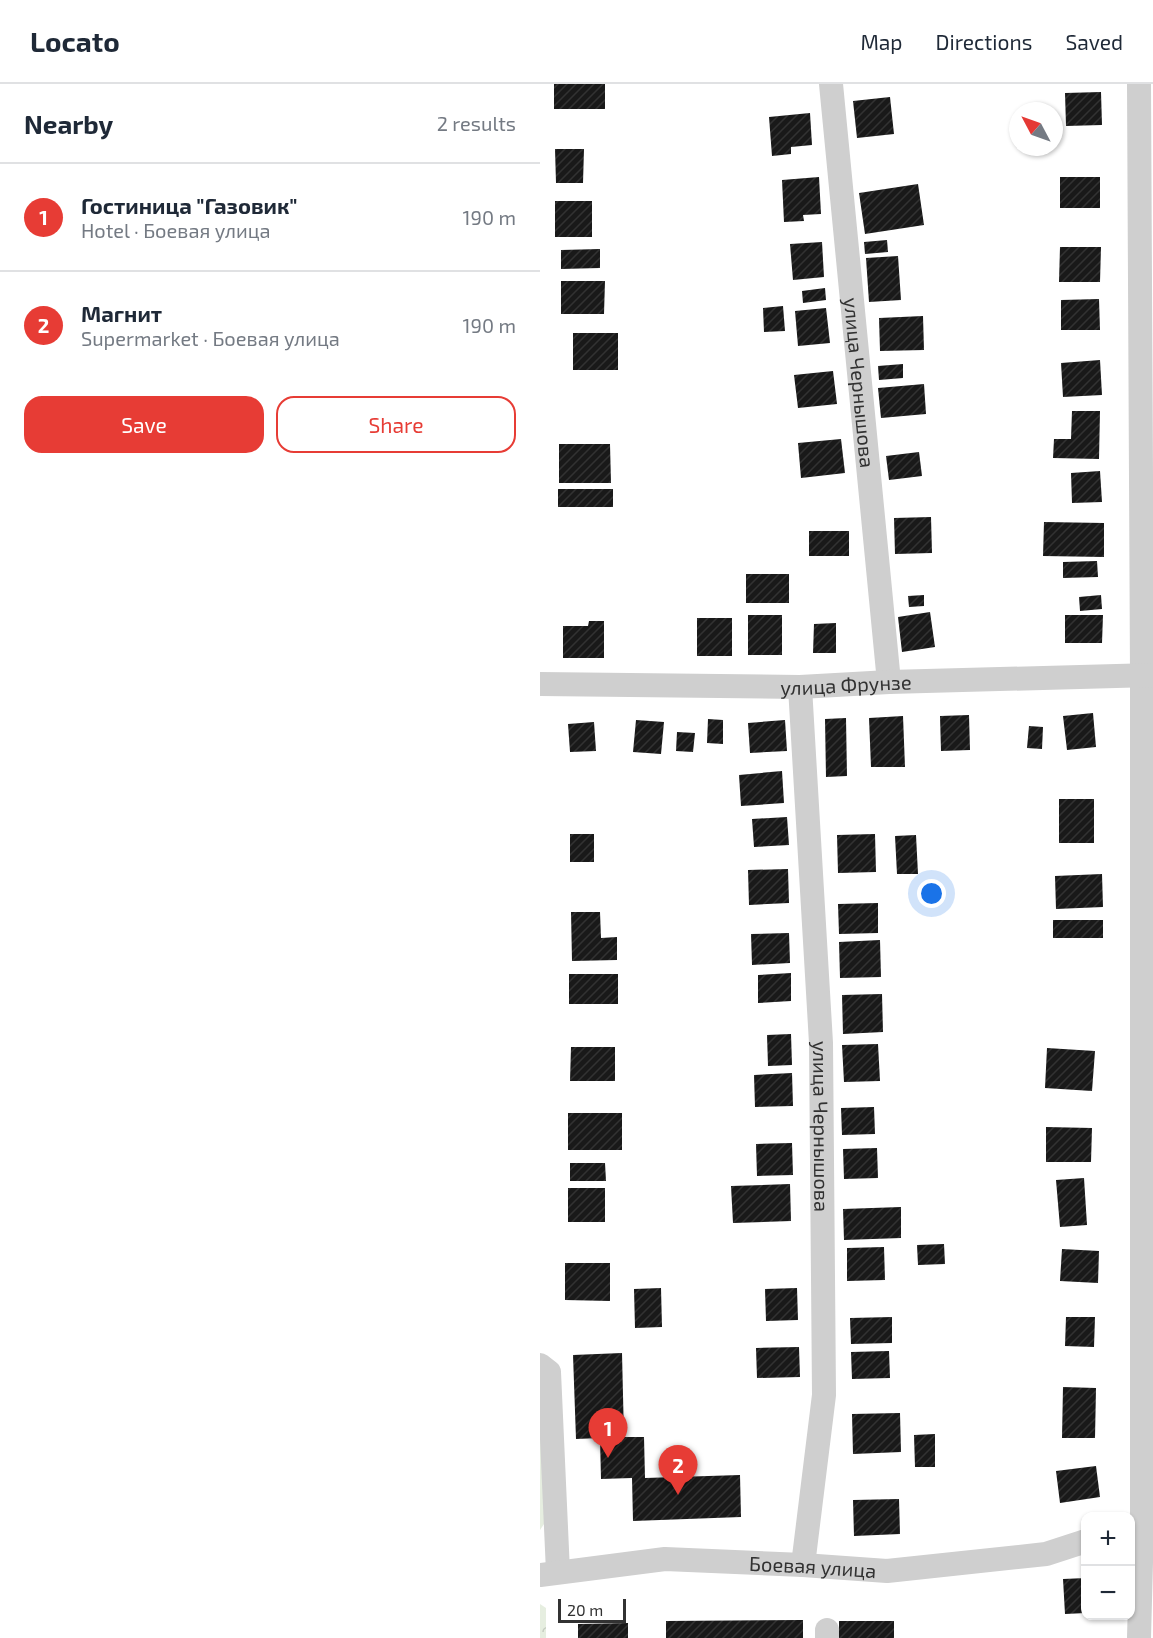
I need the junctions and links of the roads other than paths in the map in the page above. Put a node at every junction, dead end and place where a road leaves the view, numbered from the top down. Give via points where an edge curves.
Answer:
1 (831, 84) edge
2 (1139, 84) edge
3 (1148, 675) edge
4 (889, 682) junction
5 (540, 684) edge
6 (800, 687) junction
7 (540, 1365) edge
8 (1142, 1524) edge
9 (1081, 1543) edge
10 (802, 1565) junction
11 (549, 1574) edge
12 (1140, 1638) edge

1 - 4 street, улица Чернышова
2 - 3 street
3 - 4 street, улица Фрунзе
3 - 8 street
4 - 6 street, улица Фрунзе
5 - 6 street, улица Фрунзе
6 - 10 street, улица Чернышова via 820,1043 824,1395
7 - 11 street via 549,1372
8 - 12 street
9 - 10 street, Боевая улица via 1046,1554 887,1571
10 - 11 street, Боевая улица via 665,1559

